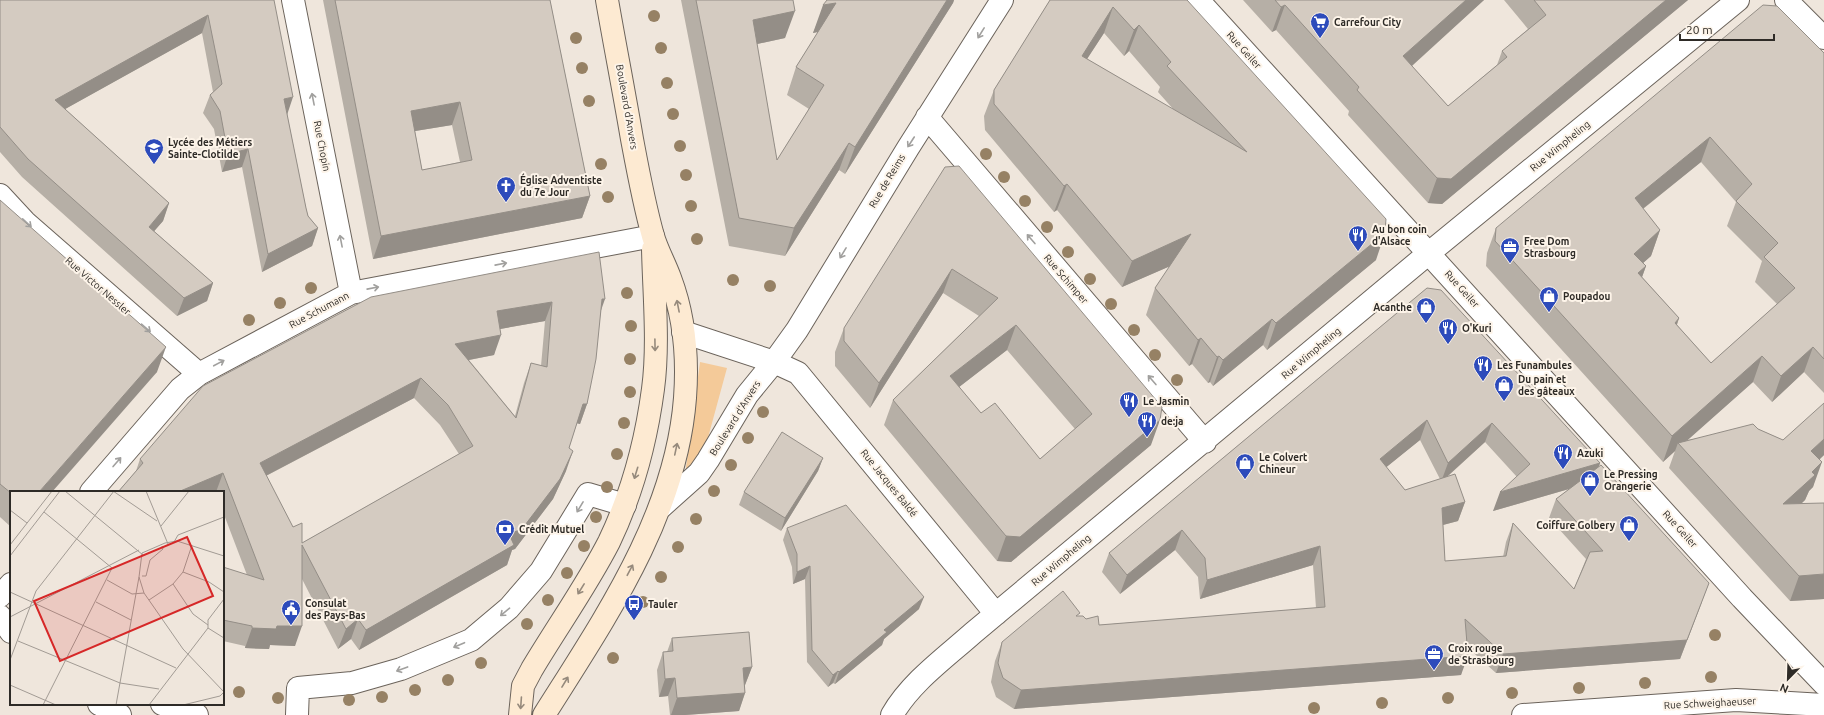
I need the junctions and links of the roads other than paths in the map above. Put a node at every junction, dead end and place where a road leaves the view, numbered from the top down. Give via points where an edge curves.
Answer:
1 (293, 0) edge
2 (607, 0) edge
3 (1002, 0) edge
4 (1198, 0) edge
5 (1738, 0) edge
6 (1786, 0) edge
7 (1824, 38) edge
8 (927, 118) junction
9 (0, 195) edge
10 (653, 236) junction
11 (1429, 253) junction
12 (351, 293) junction
13 (683, 332) junction
14 (774, 362) junction
15 (199, 374) junction
16 (1205, 442) junction
17 (92, 491) edge
18 (625, 505) junction
19 (660, 507) junction
20 (10, 585) edge
21 (0, 596) edge
22 (0, 608) edge
23 (10, 612) edge
24 (996, 614) junction
25 (0, 616) edge
26 (10, 631) edge
27 (1824, 684) edge
28 (100, 705) edge
29 (1824, 705) edge
30 (160, 708) edge
31 (120, 715) edge
32 (197, 715) edge
33 (297, 715) edge
34 (520, 715) edge
35 (544, 715) edge
36 (892, 715) edge
37 (1523, 715) edge

12 -> 1 street, Rue Chopin
2 - 10 main road, Boulevard d'Anvers via 638,170
3 -> 8 street, Rue de Reims
4 - 11 street, Rue Geiler
5 - 11 street, Rue Wimpheling
6 - 7 street
8 -> 14 street, Rue de Reims
16 -> 8 street, Rue Schimper
9 -> 15 street, Rue Victor Nessler via 25,222
12 -> 10 street, Rue Schumann
13 -> 10 main road, Boulevard d'Anvers via 676,296
10 -> 18 main road, Boulevard d'Anvers via 654,388 638,467
11 - 16 street, Rue Wimpheling
11 - 27 street, Rue Geiler via 1742,598
15 -> 12 street, Rue Schumann
13 - 14 street
19 -> 13 main road, Boulevard d'Anvers via 673,465 685,399
14 - 19 street, Boulevard d'Anvers via 747,395 699,473
14 - 24 street, Rue Jacques Baldé via 798,373
17 -> 15 street, Rue Schumann via 180,389
16 - 24 street, Rue Wimpheling
18 -> 33 street via 588,494 541,571 509,608 471,640 401,670 352,683 298,688
18 -> 34 main road, Boulevard d'Anvers via 602,554 523,686
35 -> 19 main road, Boulevard d'Anvers via 615,598
20 - 21 street
22 - 23 street
24 - 36 street, Rue Wimpheling via 913,686
25 - 26 street
28 - 31 street
29 - 37 street, Rue Schweighaeuser via 1736,700
30 - 32 street

